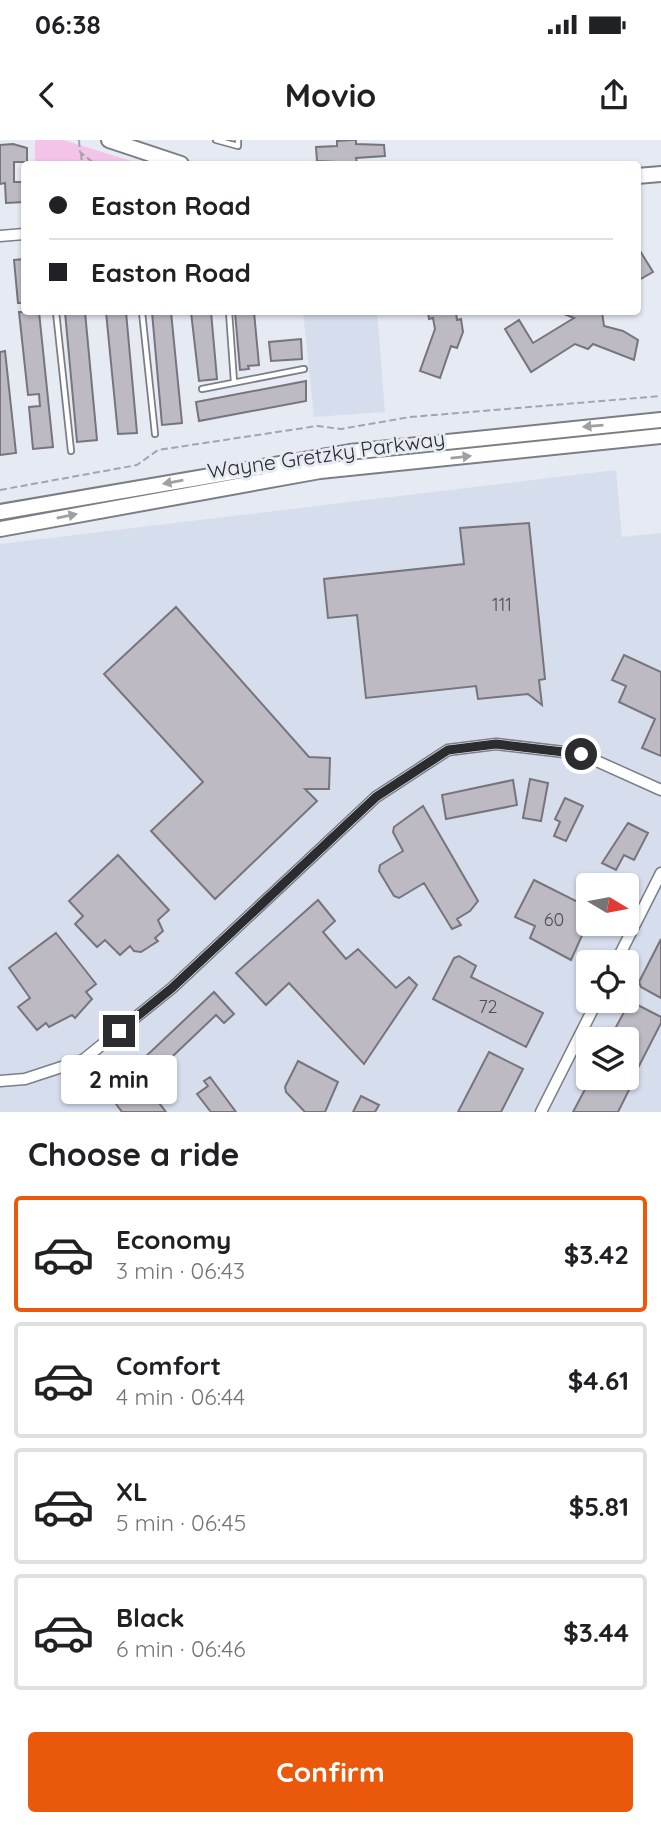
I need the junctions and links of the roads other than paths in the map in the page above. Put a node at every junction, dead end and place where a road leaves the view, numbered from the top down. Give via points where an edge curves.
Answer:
1 (109, 140) edge
2 (216, 140) edge
3 (238, 140) edge
4 (162, 161) edge
5 (661, 174) edge
6 (641, 176) edge
7 (21, 234) edge
8 (0, 236) edge
9 (56, 315) edge
10 (142, 315) edge
11 (229, 315) edge
12 (304, 369) dead end
13 (234, 382) junction
14 (202, 389) dead end
15 (661, 420) edge
16 (155, 434) dead end
17 (661, 436) edge
18 (71, 451) dead end
19 (0, 512) edge
20 (0, 529) edge
21 (661, 790) edge
22 (661, 873) edge
23 (622, 950) edge
24 (591, 1013) edge
25 (0, 1081) edge
26 (541, 1112) edge

1 - 4 main road
2 - 3 lane via 238,146
5 - 6 main road
7 - 8 street
9 - 18 lane
10 - 16 lane
11 - 13 lane
12 - 13 lane
13 - 14 lane
15 -> 19 main road, Wayne Gretzky Parkway via 350,452
20 -> 17 main road, Wayne Gretzky Parkway via 320,471
21 - 25 street via 581,754 496,744 448,750 376,797 172,988 83,1060 25,1079
22 - 23 street
24 - 26 street

